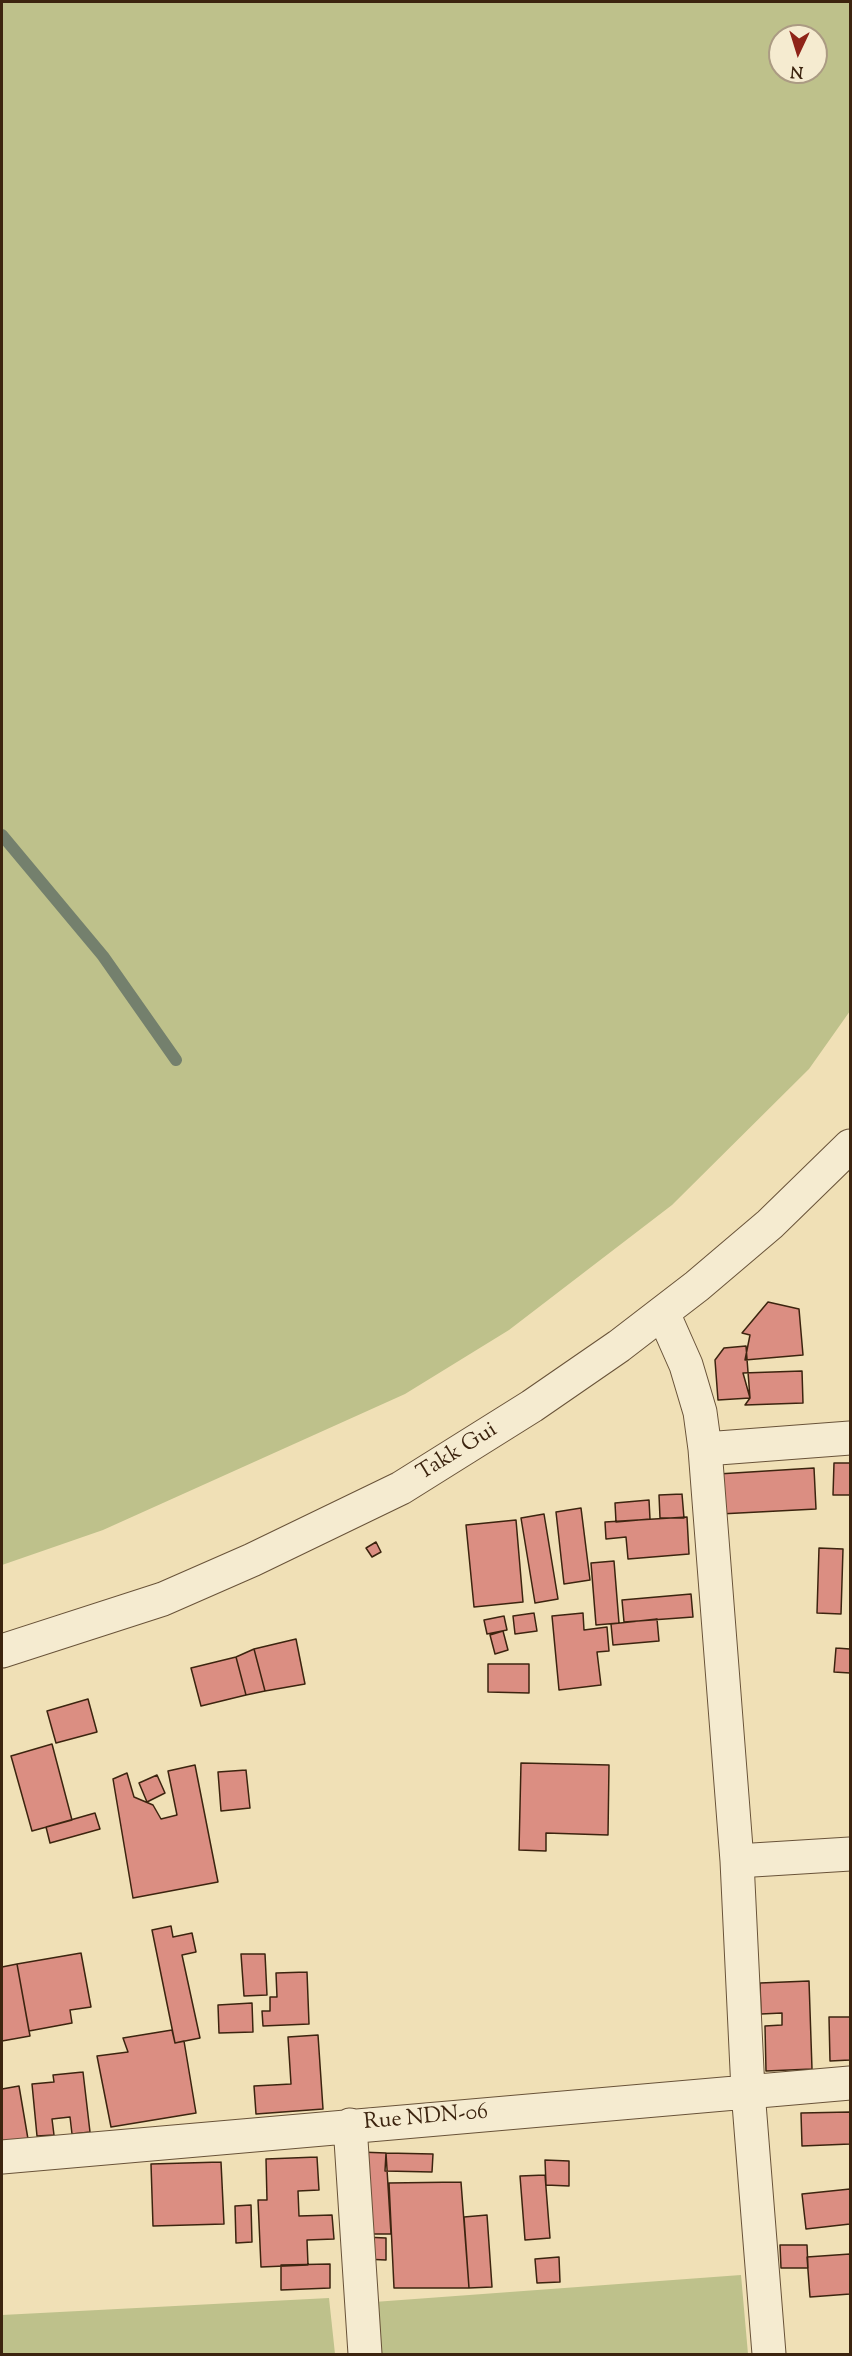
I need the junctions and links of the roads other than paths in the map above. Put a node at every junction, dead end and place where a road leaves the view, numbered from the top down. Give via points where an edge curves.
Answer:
1 (850, 1146) edge
2 (663, 1313) junction
3 (850, 1438) edge
4 (705, 1449) junction
5 (2, 1652) edge
6 (850, 1854) edge
7 (737, 1861) junction
8 (850, 2083) edge
9 (748, 2091) junction
10 (350, 2126) junction
11 (2, 2157) edge
12 (365, 2355) edge
13 (769, 2355) edge

1 - 2 street, Takk Gui via 770,1224
2 - 4 street via 686,1365 700,1412
2 - 5 street, Takk Gui via 532,1406 401,1488 163,1599
3 - 4 street
4 - 7 street
6 - 7 street
7 - 9 street
8 - 9 street, Rue NDN-06
9 - 10 street, Rue NDN-06
9 - 13 street
10 - 11 street, Rue NDN-06
10 - 12 street

